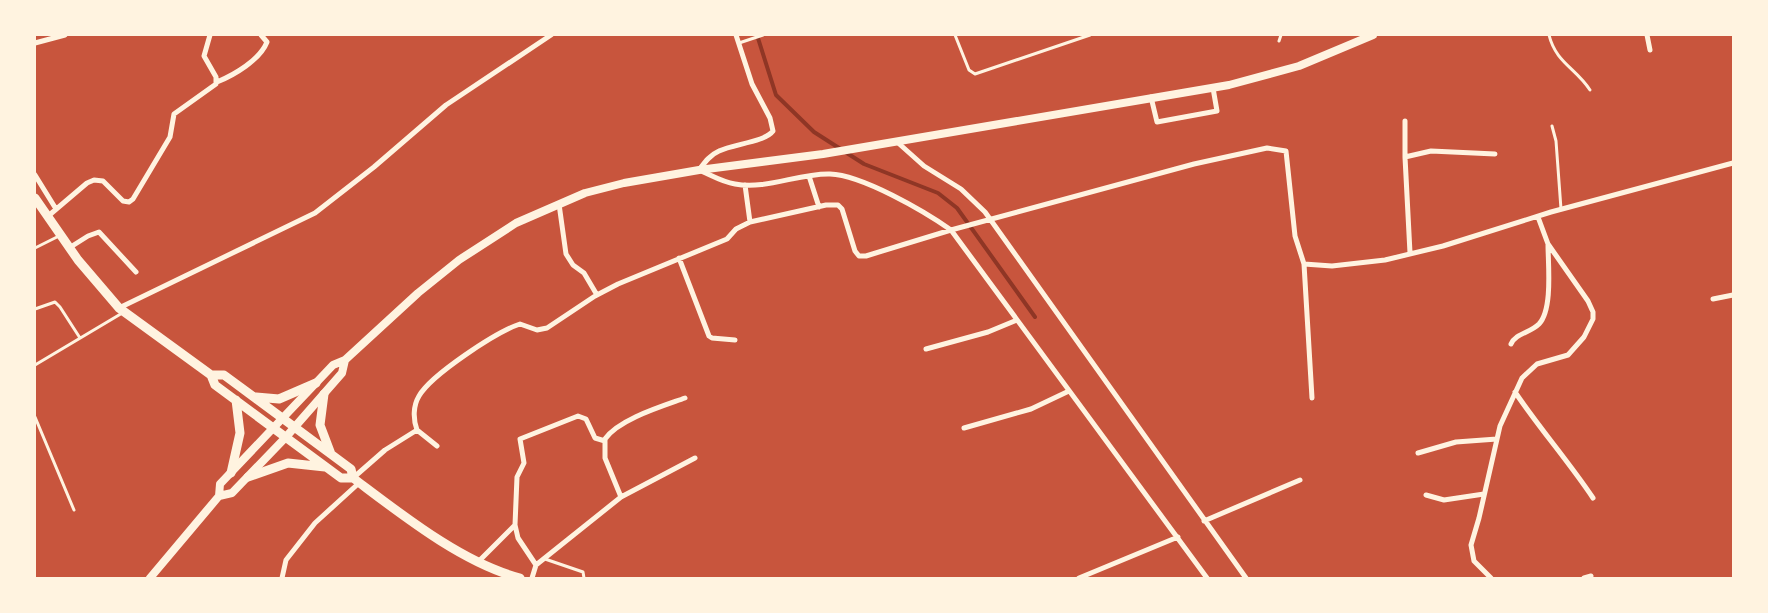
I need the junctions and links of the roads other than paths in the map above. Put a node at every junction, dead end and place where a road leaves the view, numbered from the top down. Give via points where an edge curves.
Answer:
1 (65, 35) edge
2 (210, 35) edge
3 (262, 35) edge
4 (551, 35) edge
5 (736, 35) edge
6 (763, 35) edge
7 (955, 35) edge
8 (1090, 35) edge
9 (1281, 35) edge
10 (1373, 35) edge
11 (1549, 35) edge
12 (1646, 35) edge
13 (1279, 41) dead end
14 (35, 43) edge
15 (738, 43) junction
16 (1650, 50) dead end
17 (217, 82) junction
18 (1212, 88) junction
19 (1590, 90) dead end
20 (1151, 98) junction
21 (1405, 121) dead end
22 (1552, 126) dead end
23 (896, 141) junction
24 (1495, 154) dead end
25 (1405, 157) junction
26 (1733, 163) edge
27 (699, 170) junction
28 (35, 175) edge
29 (809, 176) junction
30 (745, 185) junction
31 (35, 198) edge
32 (559, 204) junction
33 (819, 206) junction
34 (56, 208) junction
35 (1561, 210) junction
36 (47, 216) junction
37 (1538, 217) junction
38 (989, 221) junction
39 (750, 222) junction
40 (953, 229) junction
41 (60, 236) junction
42 (1548, 244) junction
43 (35, 248) edge
44 (69, 248) junction
45 (1410, 254) junction
46 (679, 258) junction
47 (1304, 264) junction
48 (136, 272) dead end
49 (598, 295) junction
50 (1733, 295) edge
51 (1712, 299) dead end
52 (35, 309) edge
53 (122, 310) junction
54 (1017, 320) junction
55 (80, 338) junction
56 (735, 340) dead end
57 (1511, 344) dead end
58 (926, 349) dead end
59 (345, 360) junction
60 (35, 365) edge
61 (211, 375) junction
62 (316, 383) junction
63 (1070, 391) junction
64 (1515, 392) junction
65 (324, 394) junction
66 (253, 396) junction
67 (685, 398) dead end
68 (1312, 398) dead end
69 (236, 400) junction
70 (35, 417) edge
71 (282, 417) junction
72 (272, 427) junction
73 (295, 427) junction
74 (964, 428) dead end
75 (417, 430) junction
76 (286, 437) junction
77 (1497, 439) junction
78 (605, 441) junction
79 (437, 446) dead end
80 (1418, 452) dead end
81 (332, 455) junction
82 (695, 458) dead end
83 (327, 467) junction
84 (231, 473) junction
85 (248, 477) junction
86 (356, 480) junction
87 (1300, 480) dead end
88 (1484, 494) junction
89 (1426, 495) dead end
90 (219, 496) junction
91 (621, 497) junction
92 (1593, 498) dead end
93 (74, 510) dead end
94 (1204, 521) junction
95 (515, 525) junction
96 (1178, 537) junction
97 (544, 558) junction
98 (478, 563) junction
99 (536, 565) junction
100 (1590, 576) dead end
101 (512, 577) edge
102 (150, 578) edge
103 (282, 578) edge
104 (532, 578) edge
105 (584, 578) edge
106 (1080, 578) edge
107 (1207, 578) edge
108 (1246, 578) edge
109 (1491, 578) edge
110 (1584, 578) edge

1 - 14 street
2 - 17 street via 204,56
3 - 17 street via 267,42 264,48 248,64
4 - 53 street via 446,105 315,214
5 - 15 street
6 - 15 lane
7 - 8 lane via 969,70 975,74
9 - 13 lane
10 - 18 street via 1299,66
11 - 19 lane via 1562,63 1581,77
12 - 16 street
15 - 27 street via 773,131 768,136 717,152
17 - 34 street via 175,113 170,137 133,199 123,201 103,181 94,180
18 - 20 street
18 - 20 street via 1217,111 1157,122
20 - 23 street
21 - 25 street
22 - 35 lane
23 - 27 street
23 - 38 street via 924,166 961,189 981,207
24 - 25 street via 1431,151
25 - 45 street
26 - 35 street
27 - 30 street via 725,182
27 - 32 street via 604,187
28 - 34 street
29 - 30 street
29 - 33 street
29 - 40 street via 830,174 860,181
30 - 39 street
31 - 36 main road
32 - 49 street via 566,254
32 - 59 street via 509,227 459,260
33 - 39 street
33 - 40 street via 840,206 856,251 862,256
34 - 36 street
35 - 37 street
36 - 41 main road
37 - 42 street
37 - 45 street
38 - 40 street
38 - 47 street via 1194,164 1267,148 1286,151 1295,236
38 - 94 street
39 - 46 street via 727,238
40 - 54 street
41 - 43 lane
41 - 44 main road
42 - 57 street via 1548,290 1543,319
42 - 64 street via 1588,301 1593,319 1574,350 1563,357 1537,364 1522,378
44 - 48 street via 99,232
44 - 53 main road
45 - 47 street via 1332,266
46 - 49 street
46 - 56 street via 709,336
47 - 68 street
49 - 75 street via 547,328 537,330 520,324 471,351 422,392 415,406
50 - 51 street
52 - 55 lane via 55,302
53 - 55 lane
53 - 61 main road
54 - 58 street via 988,332
54 - 63 street
55 - 60 lane
59 - 62 street via 333,365
59 - 65 street via 342,373
61 - 66 main road via 224,375
61 - 69 main road via 215,385
62 - 66 main road via 279,398
62 - 71 street
63 - 74 street via 1031,409
63 - 96 street
64 - 77 street
64 - 92 street
65 - 73 street
65 - 81 main road via 320,424
66 - 71 main road
67 - 78 street via 643,414 614,430
69 - 72 main road
69 - 84 main road via 240,433
70 - 93 lane
71 - 72 street
71 - 73 main road
72 - 76 main road
72 - 84 street
73 - 76 street
73 - 81 main road
75 - 79 street
75 - 86 street via 385,450
76 - 83 main road
76 - 85 street
77 - 80 street via 1456,442
77 - 88 street
78 - 91 street via 605,458
78 - 95 street via 595,438 586,419 578,416 522,438 524,463 517,478
81 - 86 main road via 351,470
82 - 91 street
83 - 85 main road via 288,464
83 - 86 main road via 341,478
84 - 90 street via 220,484
85 - 90 street via 232,493
86 - 98 main road
86 - 103 street via 314,522 286,560
87 - 94 street
88 - 89 street via 1444,500
88 - 109 street via 1470,545 1474,560
90 - 102 street
91 - 97 street
94 - 108 street
95 - 98 street
95 - 99 street via 518,538
96 - 106 street
96 - 107 street
97 - 99 street
97 - 105 lane via 583,572
98 - 101 main road
99 - 104 street
100 - 110 street

